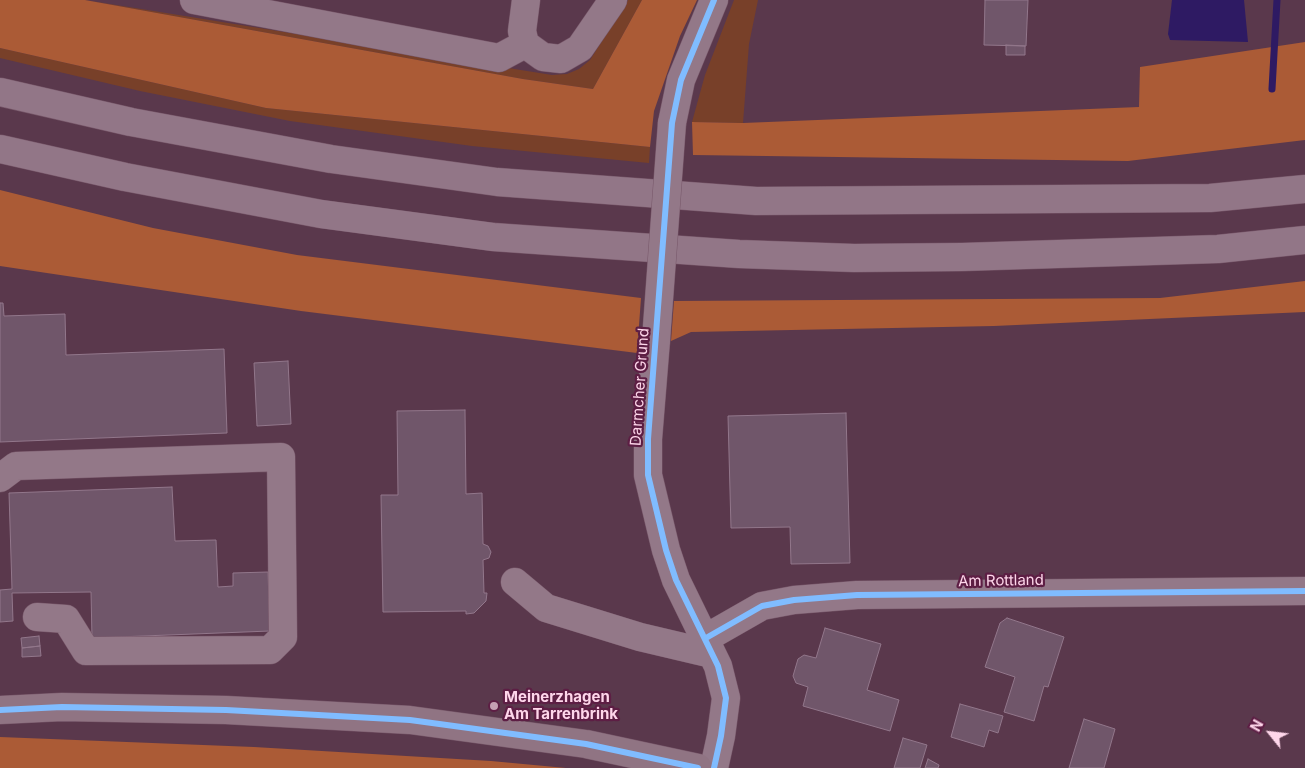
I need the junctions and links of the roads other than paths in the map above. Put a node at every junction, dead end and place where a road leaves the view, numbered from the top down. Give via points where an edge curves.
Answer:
1 (194, 0) edge
2 (526, 0) edge
3 (613, 0) edge
4 (714, 0) edge
5 (525, 44) junction
6 (0, 92) edge
7 (0, 148) edge
8 (1305, 189) edge
9 (1305, 240) edge
10 (1, 478) edge
11 (515, 582) dead end
12 (1305, 591) edge
13 (37, 617) dead end
14 (709, 646) junction
15 (0, 710) edge
16 (698, 768) edge
17 (714, 768) edge

1 - 5 street via 499,58
2 - 5 street via 522,30
3 - 5 street via 580,48 560,59 543,57
4 - 14 street, Darmcher Grund, bridge via 681,80 672,122 648,439 648,475 668,557
6 - 8 highway via 131,122 331,159 497,182 756,201 1210,198
7 - 9 highway via 125,177 321,214 493,237 739,254 854,258 1218,249
10 - 13 street via 16,466 281,457 283,637 270,650 86,651 66,619
11 - 14 street via 546,608 640,637
12 - 14 street, Am Rottland via 857,595 794,600 762,606
14 - 17 street, Darmcher Grund via 726,698
15 - 16 main road via 62,707 226,710 410,720 586,744

